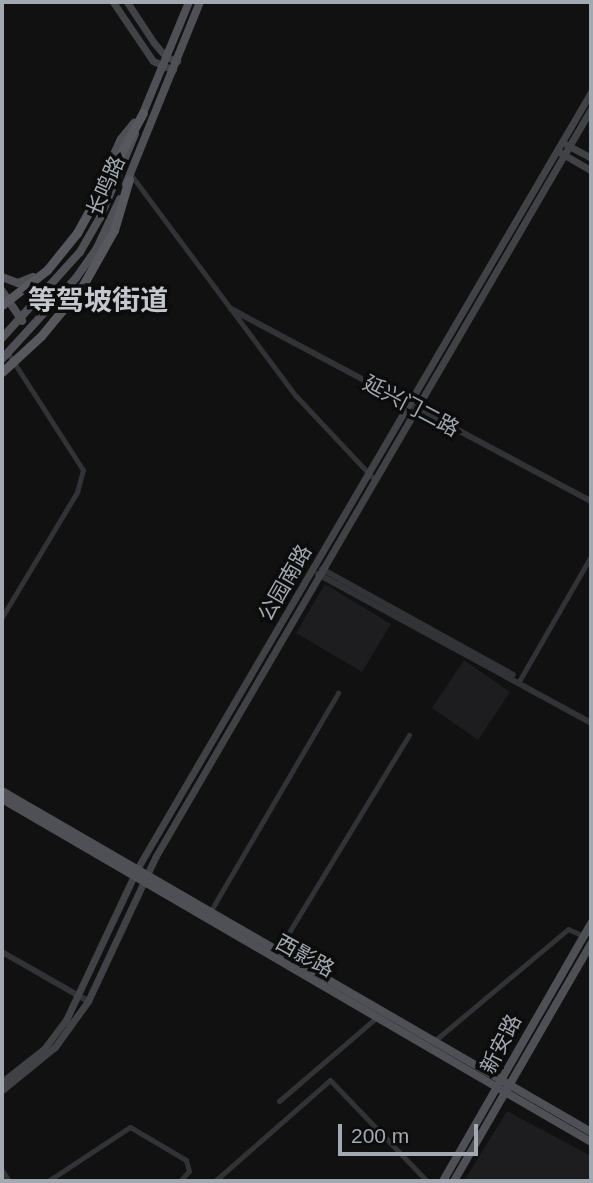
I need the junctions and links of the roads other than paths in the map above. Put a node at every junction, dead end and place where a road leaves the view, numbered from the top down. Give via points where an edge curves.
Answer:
1 (113, 2) edge
2 (127, 2) edge
3 (188, 2) edge
4 (200, 2) edge
5 (163, 61) junction
6 (175, 65) junction
7 (591, 92) edge
8 (591, 109) edge
9 (143, 113) junction
10 (566, 144) junction
11 (561, 153) junction
12 (591, 158) edge
13 (591, 170) edge
14 (130, 177) junction
15 (2, 277) edge
16 (2, 291) edge
17 (2, 305) edge
18 (231, 309) junction
19 (20, 320) junction
20 (29, 328) junction
21 (2, 338) edge
22 (2, 345) edge
23 (5, 356) edge
24 (2, 372) edge
25 (412, 406) junction
26 (371, 477) junction
27 (591, 501) edge
28 (591, 556) edge
29 (320, 571) junction
30 (2, 617) edge
31 (519, 681) junction
32 (338, 693) dead end
33 (591, 721) edge
34 (409, 735) dead end
35 (2, 791) edge
36 (2, 799) edge
37 (135, 873) junction
38 (144, 878) junction
39 (210, 912) junction
40 (591, 924) edge
41 (584, 936) junction
42 (591, 944) edge
43 (2, 952) edge
44 (277, 952) junction
45 (79, 997) junction
46 (88, 1001) junction
47 (377, 1017) junction
48 (433, 1042) junction
49 (2, 1082) edge
50 (505, 1086) junction
51 (2, 1090) edge
52 (279, 1101) dead end
53 (591, 1132) edge
54 (591, 1142) edge
55 (2, 1170) edge
56 (9, 1181) edge
57 (48, 1181) edge
58 (180, 1181) edge
59 (215, 1181) edge
60 (427, 1181) edge
61 (443, 1181) edge
62 (454, 1181) edge

1 - 5 main road via 153,61
2 - 5 main road
3 - 5 main road, 长鸣路
4 - 6 main road, 长鸣路
5 - 6 main road
5 - 9 main road, 长鸣路
6 - 14 main road, 长鸣路
7 - 10 main road, 公园南路
8 - 10 main road, 公园南路
9 - 15 main road via 121,139 87,212 60,251 29,281 18,283
9 - 17 highway via 95,204 47,270
9 - 19 main road, 长鸣路 via 92,232 68,268
10 - 11 main road, 公园南路
10 - 12 main road
11 - 13 main road
11 - 25 main road, 公园南路
14 - 18 street
14 - 20 main road, 长鸣路 via 92,256
14 - 24 highway via 120,215 63,311
16 - 19 main road
18 - 25 street, 延兴门二路
18 - 26 street via 296,397
19 - 20 main road
19 - 21 main road, 长鸣路
20 - 23 main road, 长鸣路
22 - 23 main road
23 - 30 street via 83,470 77,492
25 - 26 main road, 公园南路
25 - 27 street, 延兴门二路
26 - 29 main road, 公园南路
26 - 37 main road, 公园南路
28 - 31 street
29 - 31 street
29 - 38 main road, 公园南路
31 - 33 street
32 - 39 street
34 - 44 street
35 - 37 main road, 西影路
36 - 37 main road, 西影路
37 - 38 main road, 西影路
37 - 45 main road, 公园南路
38 - 39 main road, 西影路
38 - 46 main road, 公园南路
38 - 47 main road, 西影路
39 - 44 main road, 西影路
40 - 41 main road, 新安路
41 - 48 street via 568,929
41 - 50 main road, 新安路 via 507,1065
42 - 50 main road, 新安路
43 - 45 street
44 - 48 main road, 西影路
45 - 46 street
45 - 49 main road, 公园南路 via 44,1049
46 - 51 main road, 公园南路 via 55,1047
47 - 50 main road, 西影路
47 - 52 street
48 - 50 main road, 西影路
50 - 53 main road, 西影路
50 - 54 main road, 西影路
50 - 61 main road, 新安路
50 - 62 main road, 新安路
55 - 56 street
57 - 58 street via 130,1127 186,1160 189,1171
59 - 60 street via 330,1080

